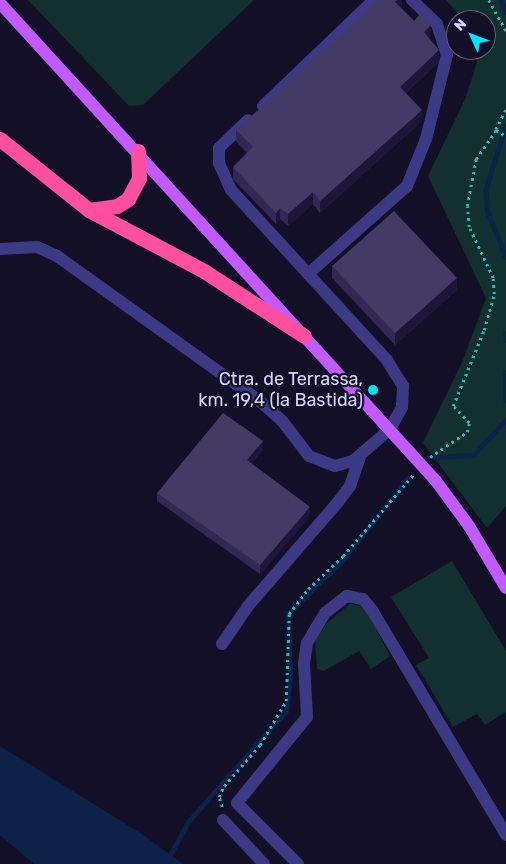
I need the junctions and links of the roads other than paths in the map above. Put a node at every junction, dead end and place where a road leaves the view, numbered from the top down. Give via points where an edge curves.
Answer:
1 (374, 0) edge
2 (412, 0) edge
3 (0, 3) edge
4 (0, 139) edge
5 (138, 151) junction
6 (88, 210) junction
7 (0, 249) edge
8 (308, 274) junction
9 (304, 336) junction
10 (390, 429) junction
11 (360, 456) junction
12 (506, 588) edge
13 (222, 644) dead end
14 (223, 820) road end
15 (506, 835) edge
16 (264, 864) edge
17 (298, 864) edge

1 - 8 street via 219,148 219,163 231,190
2 - 8 street via 436,24 447,55 426,139 407,186
3 - 5 main road
4 - 6 highway
5 - 6 highway via 139,178 128,199 117,206
5 - 9 main road
6 - 9 highway via 204,271
7 - 11 street via 37,247 57,256 261,402 318,462 343,465
8 - 10 street via 400,376 404,397 399,416
9 - 10 main road
10 - 11 street
10 - 12 main road via 457,508
11 - 13 street via 350,486 248,606
14 - 16 street
15 - 17 street via 372,610 362,599 347,596 325,612 307,643 304,664 308,717 236,803

